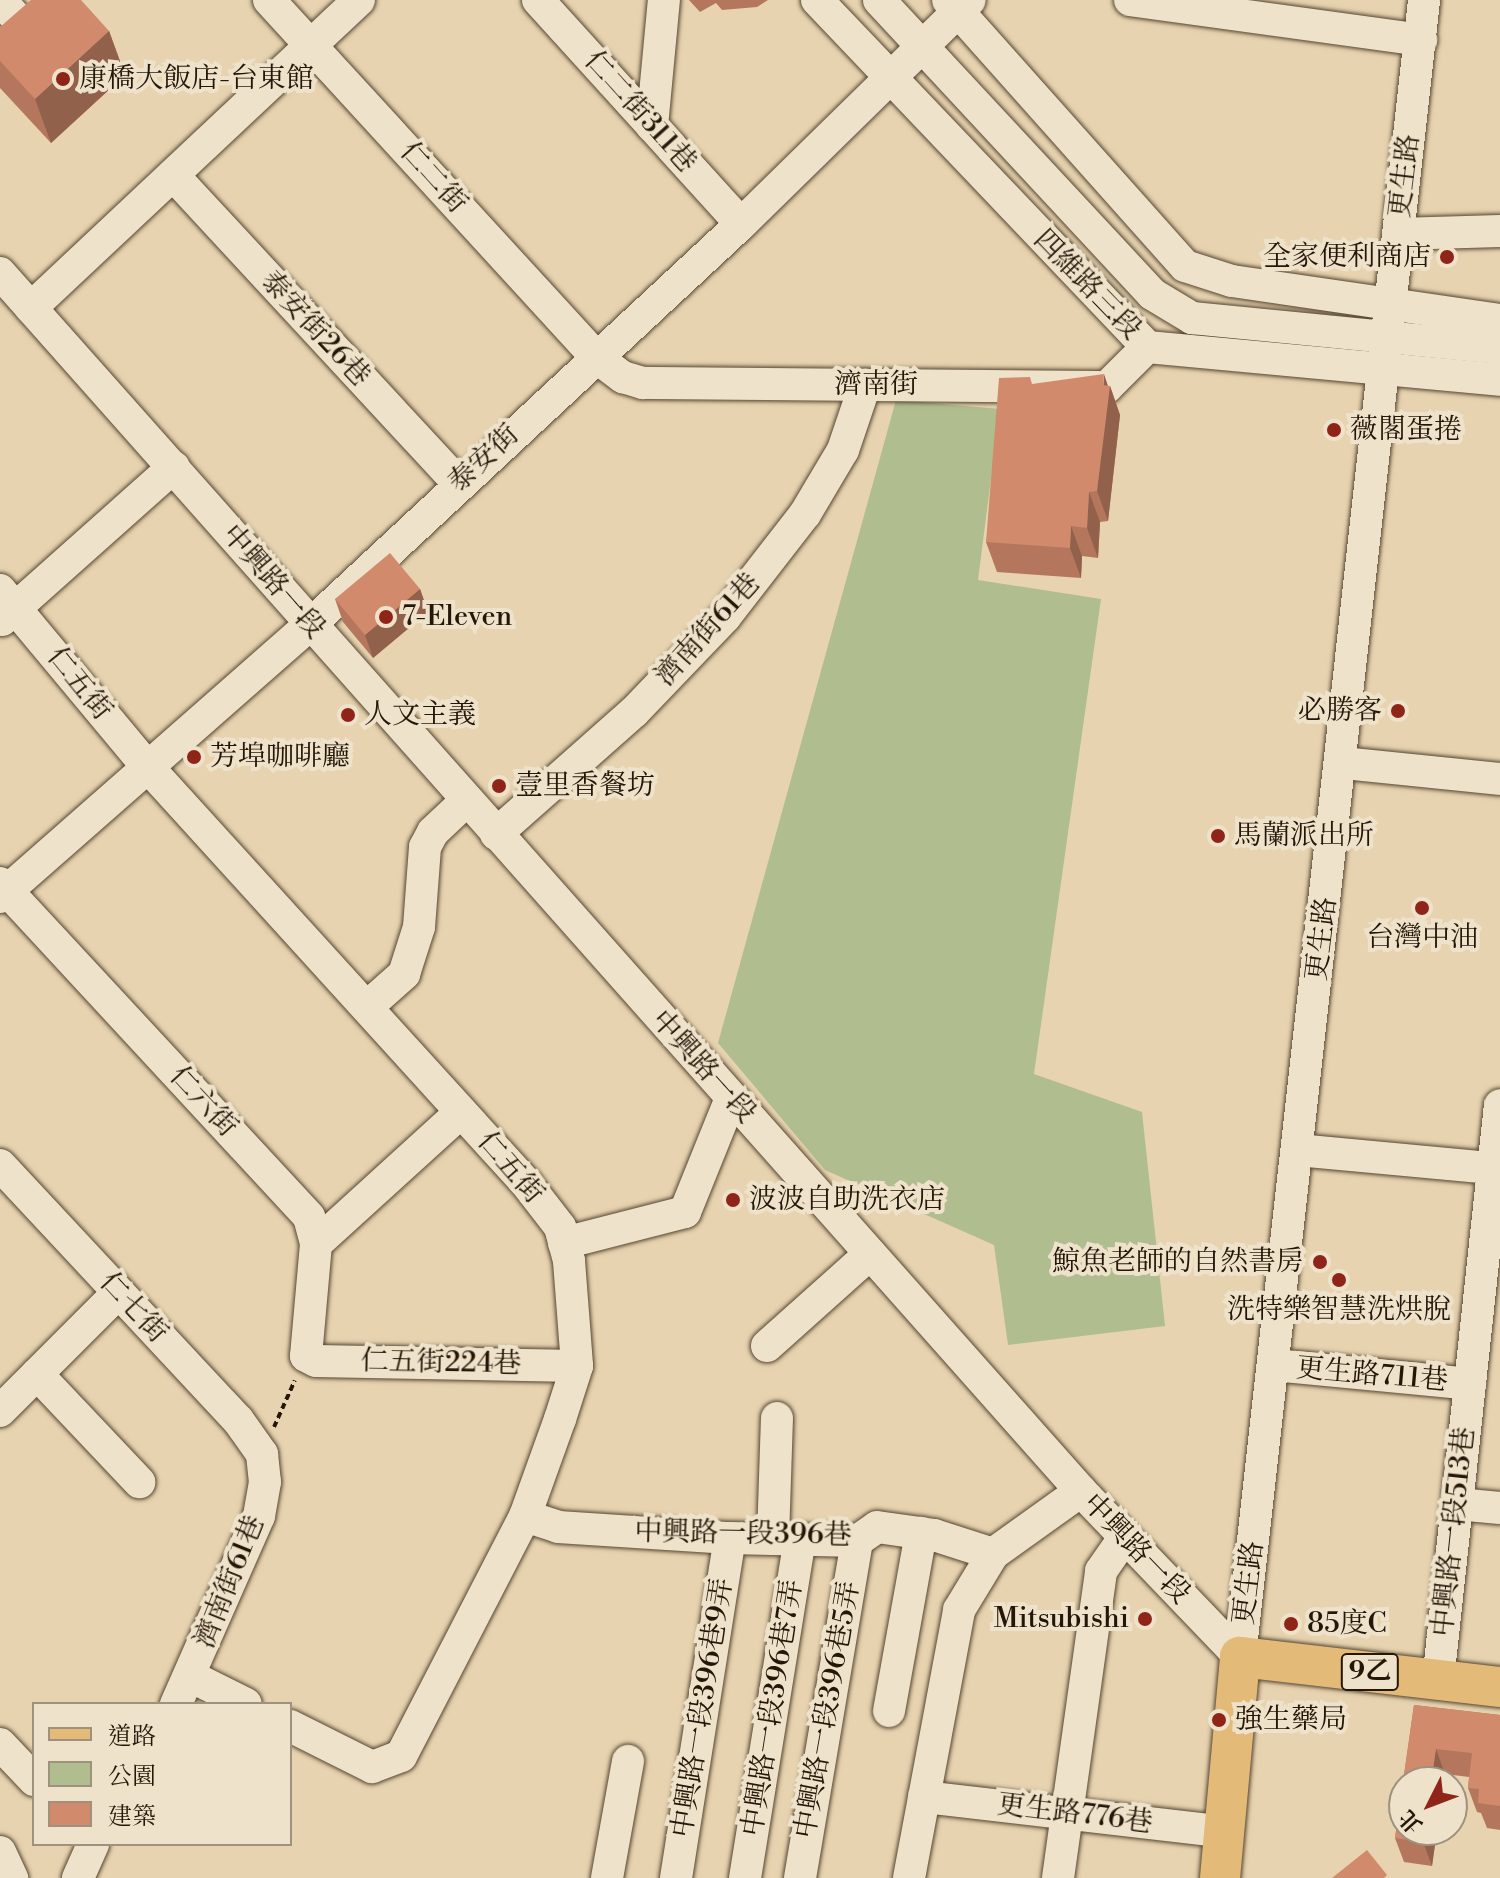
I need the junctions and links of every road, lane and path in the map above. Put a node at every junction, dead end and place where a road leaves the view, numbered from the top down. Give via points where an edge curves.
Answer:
1 (0, 0) edge
2 (269, 0) edge
3 (359, 0) edge
4 (538, 0) edge
5 (664, 0) edge
6 (817, 0) edge
7 (879, 0) edge
8 (1130, 0) edge
9 (1424, 0) edge
10 (959, 4) edge
11 (58, 9) edge
12 (1421, 40) junction
13 (311, 45) junction
14 (922, 47) junction
15 (887, 79) junction
16 (652, 126) junction
17 (173, 175) junction
18 (741, 224) junction
19 (1500, 231) edge
20 (1398, 234) junction
21 (0, 273) edge
22 (31, 308) junction
23 (1387, 320) junction
24 (1500, 320) edge
25 (1147, 347) junction
26 (1500, 348) edge
27 (596, 357) junction
28 (1380, 368) junction
29 (1500, 380) edge
30 (865, 385) junction
31 (174, 467) junction
32 (458, 483) junction
33 (5, 607) edge
34 (310, 625) junction
35 (1343, 763) junction
36 (146, 765) junction
37 (1500, 779) edge
38 (466, 801) junction
39 (496, 834) junction
40 (2, 890) edge
41 (367, 1007) junction
42 (731, 1098) junction
43 (1500, 1105) edge
44 (461, 1112) junction
45 (1297, 1150) junction
46 (0, 1165) edge
47 (1497, 1169) edge
48 (564, 1243) junction
49 (316, 1244) junction
50 (870, 1254) junction
51 (118, 1293) junction
52 (767, 1346) dead end
53 (1487, 1354) edge
54 (306, 1356) junction
55 (1274, 1365) junction
56 (577, 1366) junction
57 (37, 1374) junction
58 (1470, 1384) junction
59 (0, 1411) edge
60 (777, 1418) dead end
61 (262, 1454) junction
62 (139, 1482) dead end
63 (1081, 1491) junction
64 (1457, 1504) junction
65 (1500, 1508) edge
66 (525, 1516) junction
67 (921, 1533) junction
68 (730, 1538) junction
69 (787, 1538) junction
70 (1124, 1538) junction
71 (857, 1541) junction
72 (993, 1554) junction
73 (1240, 1657) junction
74 (1438, 1681) junction
75 (1500, 1687) edge
76 (184, 1691) edge
77 (236, 1702) edge
78 (889, 1711) dead end
79 (292, 1727) edge
80 (0, 1744) edge
81 (628, 1761) dead end
82 (32, 1778) edge
83 (924, 1797) junction
84 (1065, 1813) junction
85 (1225, 1832) junction
86 (92, 1846) edge
87 (0, 1852) edge
88 (12, 1878) edge
89 (78, 1878) edge
90 (607, 1878) edge
91 (676, 1878) edge
92 (745, 1878) edge
93 (800, 1878) edge
94 (909, 1878) edge
95 (1058, 1878) edge
96 (1220, 1878) edge

1 - 11 street via 21,44
2 - 13 street, 仁二街
3 - 13 street
4 - 16 street, 仁二街311巷
5 - 16 street
6 - 15 street, 四維路三段
7 - 14 street, 四維路三段
8 - 12 street
9 - 12 street, 更生路
10 - 14 street, 泰安街
10 - 23 street, 四維路三段 via 1185,266
12 - 20 street, 更生路
13 - 17 street
13 - 27 street, 仁二街
14 - 15 street, 泰安街
14 - 23 street, 四維路三段 via 1152,294 1192,318
15 - 18 street, 泰安街
15 - 25 street, 四維路三段
16 - 18 street, 仁二街311巷
17 - 22 street
17 - 32 street, 泰安街26巷
18 - 27 street, 泰安街
19 - 20 street
20 - 23 street, 更生路
21 - 22 street, 中興路一段
22 - 31 street, 中興路一段
23 - 24 street, 四維路三段
23 - 26 street, 四維路三段
23 - 28 street, 更生路
25 - 28 street, 四維路三段
25 - 30 street, 濟南街 via 1107,387
27 - 30 street, 濟南街 via 623,377 643,383
27 - 32 street, 泰安街
28 - 29 street, 四維路三段
28 - 35 street, 更生路
30 - 39 street, 濟南街61巷 via 843,450 805,514 725,617 634,712
31 - 33 street
31 - 34 street, 中興路一段
32 - 34 street, 泰安街
33 - 36 street, 仁五街
34 - 36 street, 泰安街
34 - 38 street, 中興路一段
35 - 37 street
35 - 45 street, 更生路
36 - 40 street, 泰安街
36 - 41 street, 仁五街
38 - 39 street, 中興路一段
38 - 41 street via 433,832 425,847 419,927 404,974
39 - 42 street, 中興路一段
40 - 49 street, 仁六街 via 309,1217
41 - 44 street, 仁五街
42 - 48 street via 685,1212
42 - 50 street, 中興路一段
43 - 47 street, 中興路一段513巷
44 - 48 street, 仁五街 via 535,1194 560,1227
44 - 49 street
45 - 47 street
45 - 55 street, 更生路
46 - 51 street, 仁七街
47 - 53 street, 中興路一段513巷
48 - 56 street, 仁五街
49 - 54 street, 仁六街
50 - 52 street
50 - 63 street, 中興路一段
51 - 57 street
51 - 61 street, 仁七街 via 238,1420
53 - 58 street, 中興路一段513巷
54 - 56 street, 仁五街224巷 via 316,1361
54 - 61 path
55 - 58 street, 更生路711巷
55 - 73 street, 更生路
56 - 66 street, 仁五街
57 - 59 street
57 - 62 street
58 - 64 street, 中興路一段513巷
60 - 69 street, 中興路一段396巷7弄
61 - 76 street, 濟南街61巷 via 265,1482 259,1516
63 - 70 street, 中興路一段
63 - 72 street
64 - 65 street
64 - 74 street, 中興路一段513巷
66 - 68 street, 中興路一段396巷 via 558,1527
66 - 79 street, 仁五街 via 401,1756 372,1767
67 - 71 street, 中興路一段396巷 via 877,1527
67 - 72 street, 中興路一段396巷
67 - 78 street
68 - 69 street, 中興路一段396巷
68 - 91 street, 中興路一段396巷9弄
69 - 71 street, 中興路一段396巷
69 - 92 street, 中興路一段396巷7弄
70 - 73 street, 中興路一段
70 - 84 street via 1101,1571
71 - 93 street, 中興路一段396巷5弄
72 - 83 street via 959,1610
73 - 74 main road, 9乙
73 - 85 main road, 更生路
74 - 75 main road, 9乙
76 - 77 street
80 - 82 street
81 - 90 street
83 - 84 street, 更生路776巷
83 - 94 street
84 - 85 street, 更生路776巷
84 - 95 street
85 - 96 main road, 更生路
86 - 89 street
87 - 88 street

